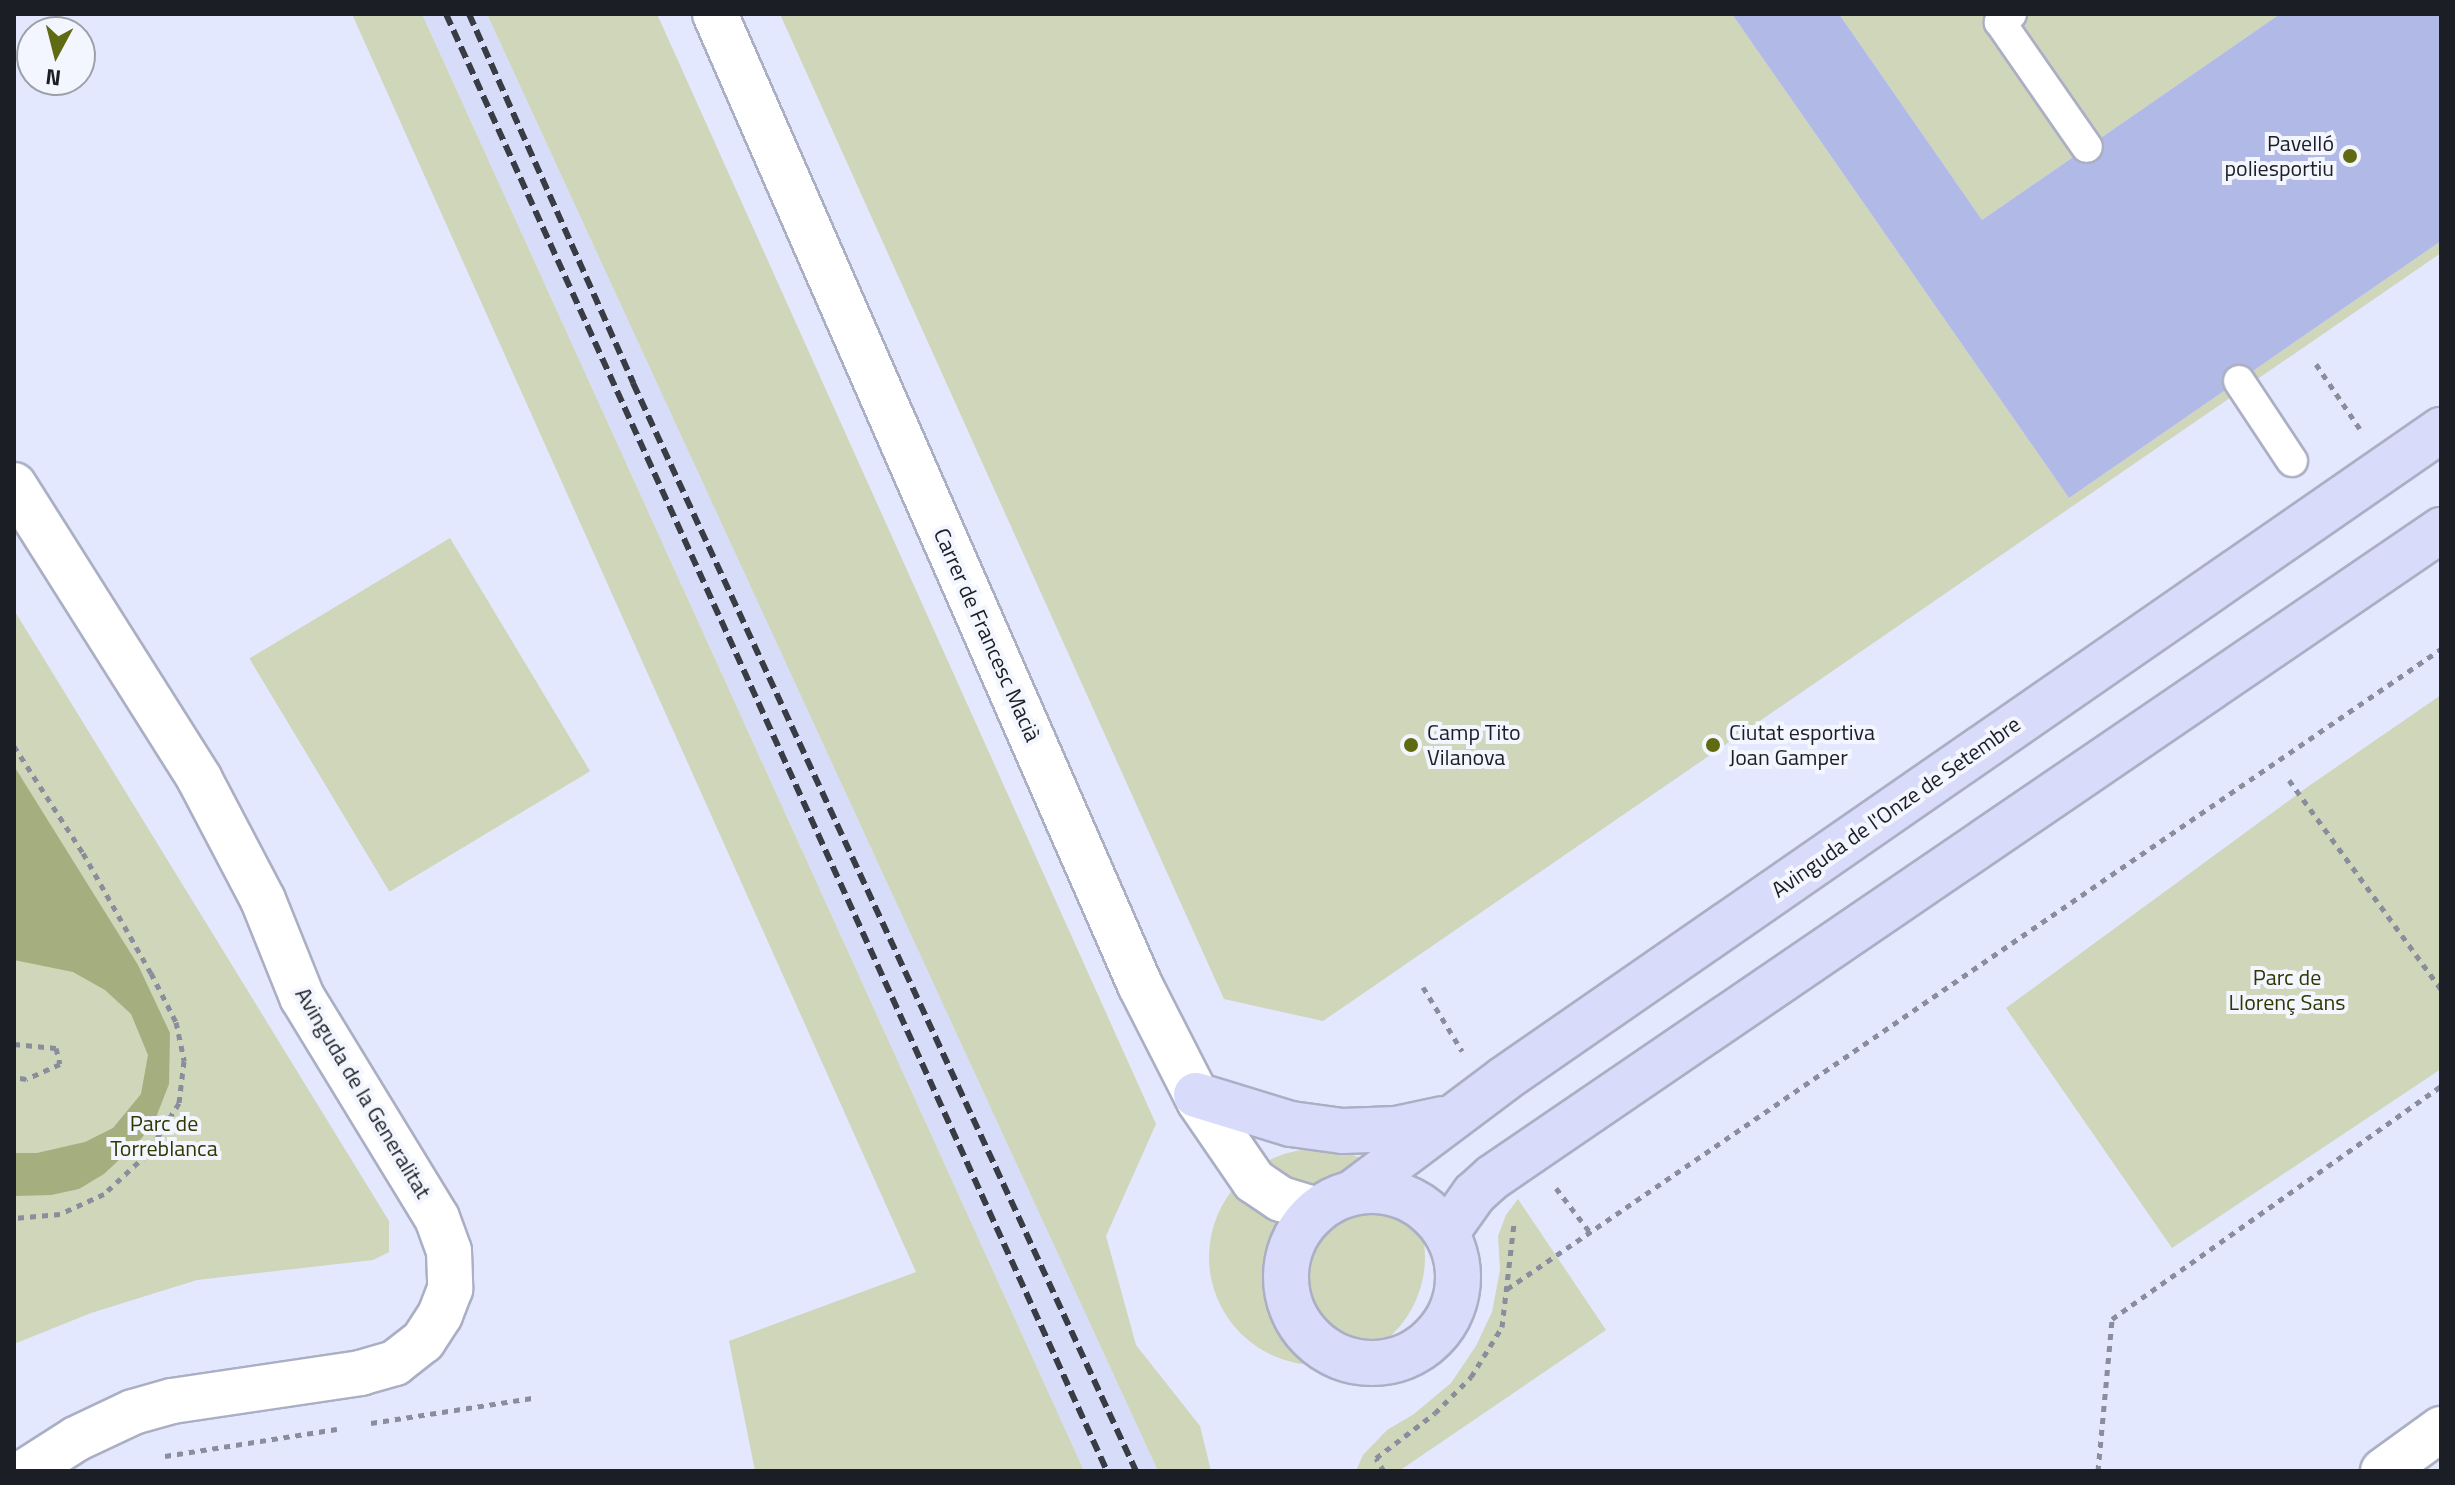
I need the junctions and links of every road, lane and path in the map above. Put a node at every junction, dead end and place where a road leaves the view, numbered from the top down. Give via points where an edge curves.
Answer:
1 (715, 14) edge
2 (2011, 14) edge
3 (2087, 147) dead end
4 (2239, 381) dead end
5 (2441, 430) edge
6 (2292, 461) dead end
7 (14, 485) edge
8 (2441, 530) edge
9 (2441, 649) edge
10 (14, 746) edge
11 (2289, 780) dead end
12 (1423, 987) dead end
13 (2441, 989) edge
14 (14, 1044) edge
15 (1467, 1059) dead end
16 (14, 1077) edge
17 (2441, 1086) edge
18 (1196, 1095) junction
19 (1453, 1117) junction
20 (1551, 1181) dead end
21 (1355, 1191) junction
22 (1316, 1210) junction
23 (14, 1218) edge
24 (1514, 1220) dead end
25 (1589, 1231) junction
26 (1447, 1232) junction
27 (1507, 1289) junction
28 (2441, 1429) edge
29 (30, 1470) edge
30 (1384, 1471) edge
31 (2098, 1471) edge
32 (2383, 1471) edge

1 - 18 street, Carrer de Francesc Macià via 1140,985
2 - 3 lane via 2000,22
4 - 6 lane
5 - 19 main road, Avinguda de l'Onze de Setembre
7 - 29 street, Avinguda de la Generalitat via 199,778 263,900 302,997 437,1218 449,1251 450,1289 423,1341 395,1363 133,1412 76,1439
8 - 26 main road via 1503,1170 1474,1194
9 - 25 path
10 - 23 path via 151,973 176,1022 184,1061 179,1103 147,1154 104,1194 60,1214
11 - 13 path
12 - 15 path
14 - 16 path via 56,1048 60,1064 26,1079
17 - 31 path via 2112,1319
18 - 19 main road via 1291,1124 1343,1131 1396,1129
18 - 22 street, Carrer de Francesc Macià via 1254,1181 1281,1199
19 - 21 main road, Avinguda de l'Onze de Setembre
20 - 25 path
21 - 22 main road
21 - 26 main road via 1399,1194 1419,1204
22 - 26 main road via 1297,1232 1286,1260 1285,1289 1294,1317 1312,1340 1336,1356 1365,1363 1416,1352 1450,1315 1458,1290 1458,1264
24 - 27 path
25 - 27 path
27 - 30 path via 1502,1327 1471,1377 1435,1413 1376,1458
28 - 32 street

